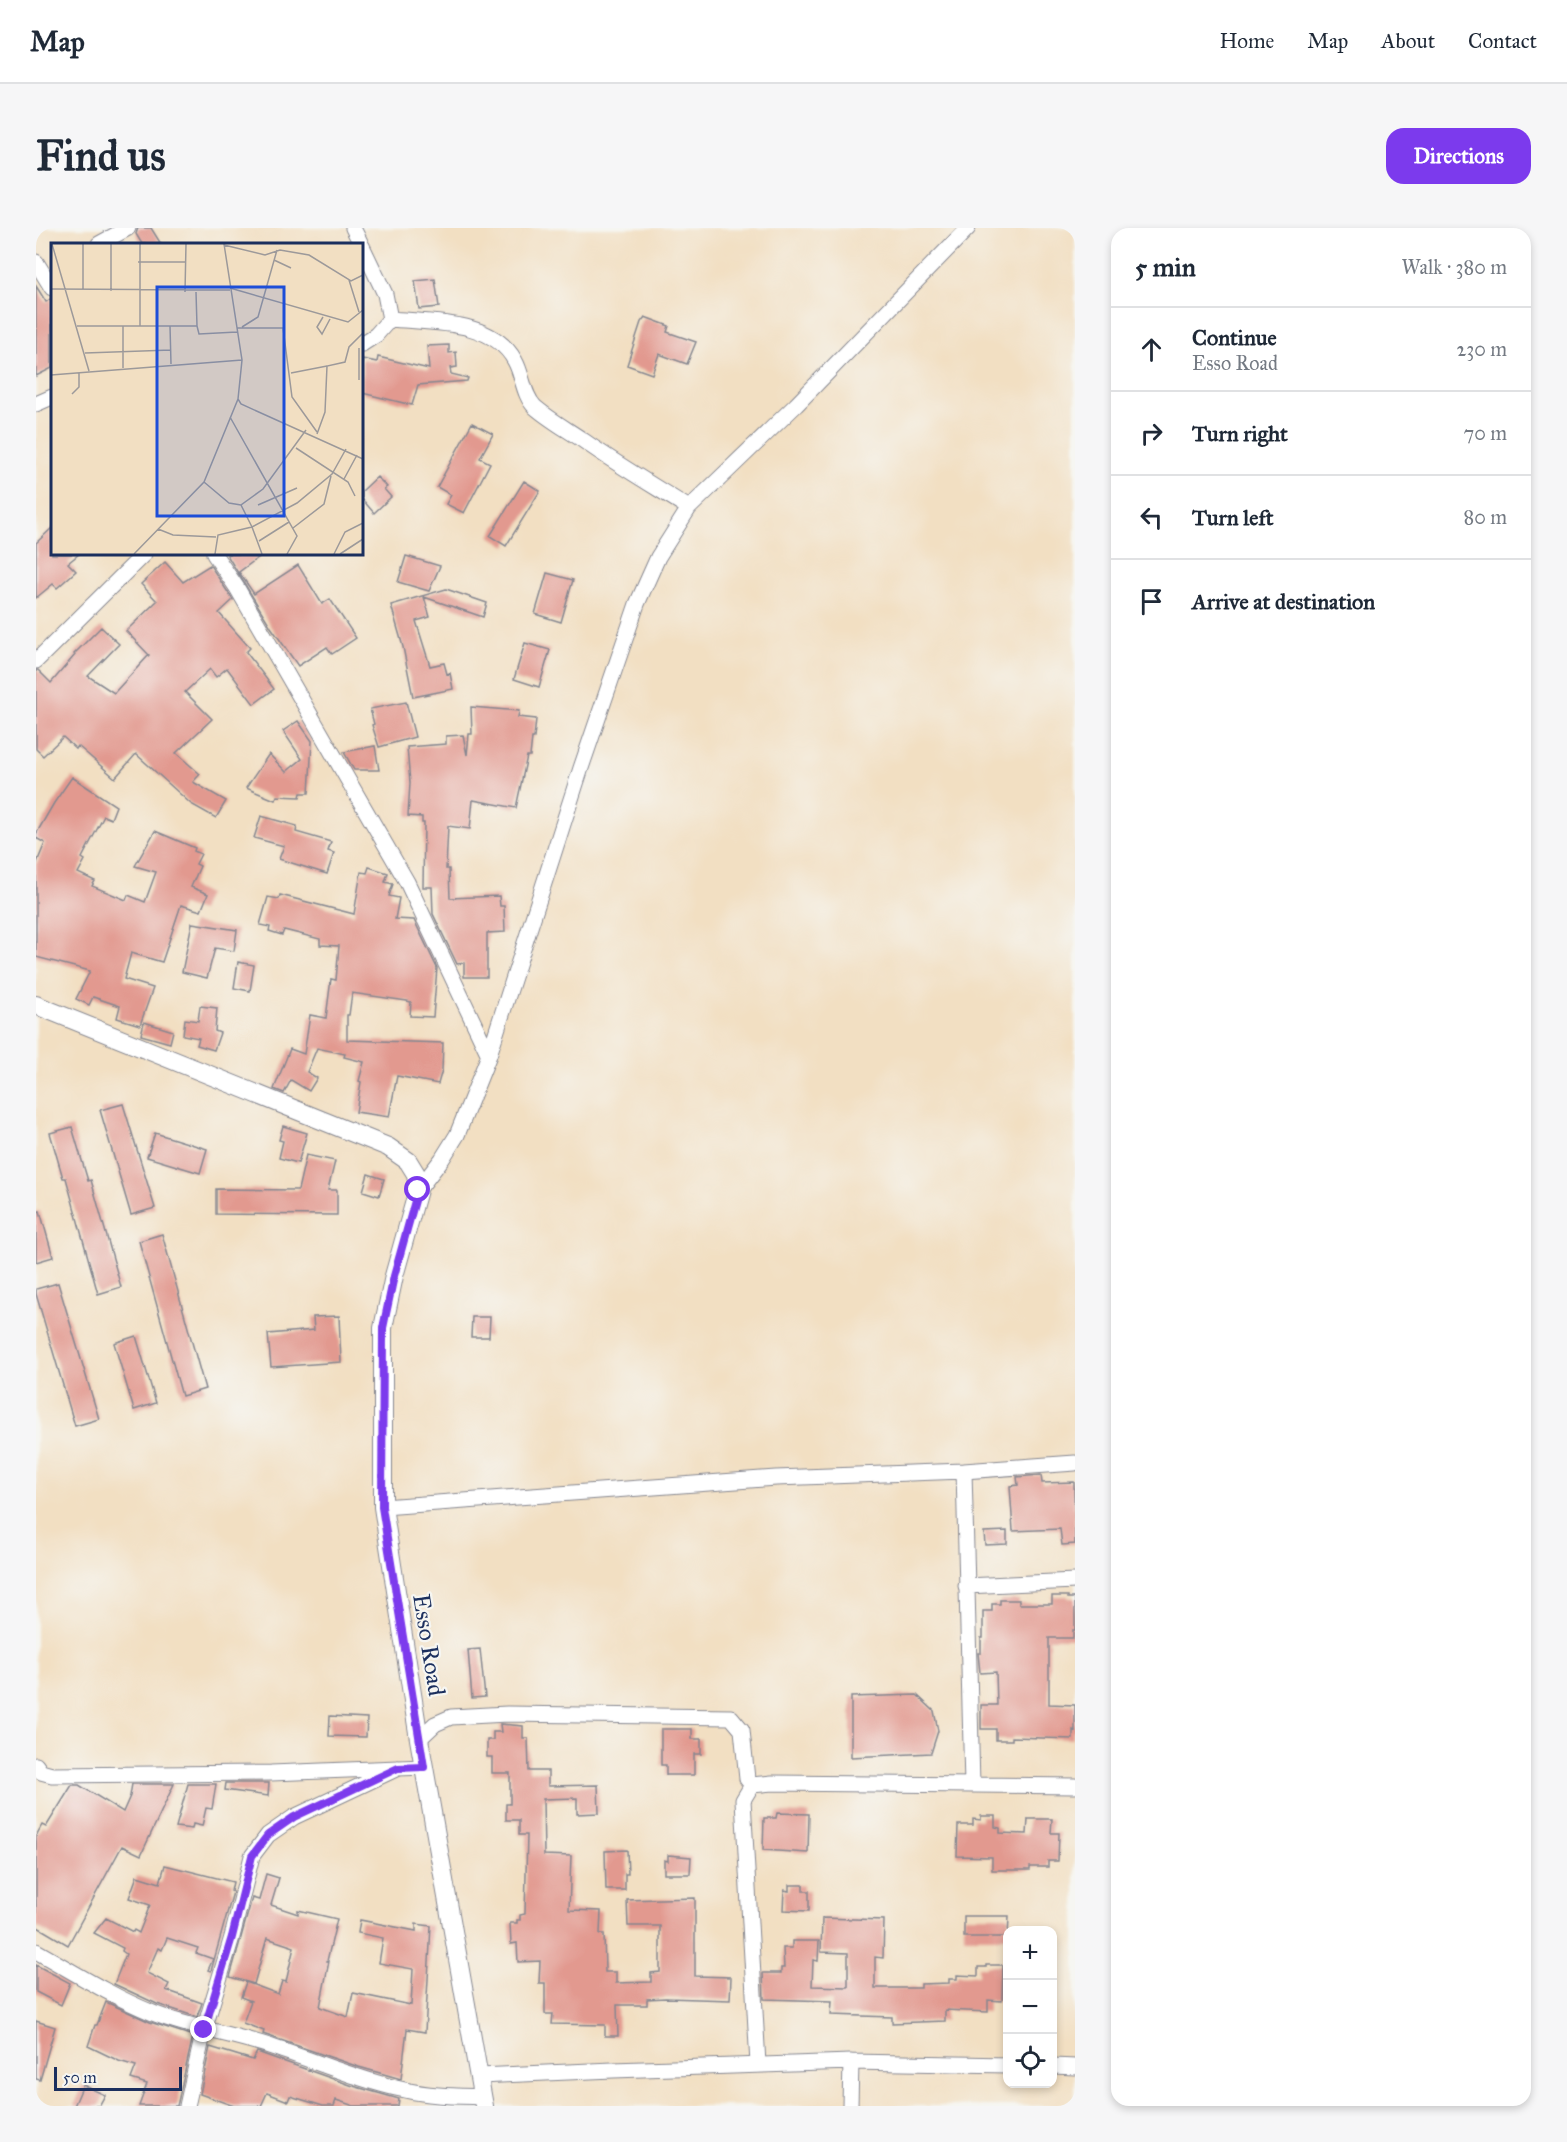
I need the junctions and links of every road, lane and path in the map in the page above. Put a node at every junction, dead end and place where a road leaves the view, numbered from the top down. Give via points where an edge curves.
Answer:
1 (128, 228) edge
2 (353, 228) edge
3 (968, 228) edge
4 (101, 243) edge
5 (360, 243) edge
6 (363, 249) edge
7 (42, 271) edge
8 (51, 286) edge
9 (390, 319) junction
10 (363, 343) edge
11 (51, 397) edge
12 (36, 404) edge
13 (689, 508) junction
14 (143, 555) edge
15 (215, 555) edge
16 (36, 661) edge
17 (36, 1005) edge
18 (489, 1055) junction
19 (418, 1190) junction
20 (1075, 1463) edge
21 (964, 1471) junction
22 (382, 1507) junction
23 (1075, 1581) edge
24 (966, 1586) junction
25 (419, 1739) junction
26 (36, 1765) edge
27 (424, 1767) junction
28 (398, 1768) junction
29 (752, 1785) junction
30 (972, 1785) junction
31 (1075, 1786) edge
32 (36, 1951) edge
33 (204, 2030) junction
34 (851, 2062) junction
35 (758, 2064) junction
36 (1003, 2065) edge
37 (1057, 2066) edge
38 (1075, 2067) edge
39 (480, 2076) junction
40 (483, 2101) edge
41 (187, 2106) edge
42 (850, 2106) edge

1 - 4 street
2 - 5 street
3 - 13 street via 796,405
6 - 9 street via 385,294
7 - 8 street
9 - 10 street
9 - 13 street via 459,326 486,333 507,348 533,405
11 - 12 street
13 - 18 street via 658,557 637,604
14 - 16 street
15 - 18 street via 407,882
17 - 19 street via 388,1148 408,1161 416,1174
18 - 19 street via 457,1135
19 - 22 street, Esso Road via 383,1328
20 - 21 street
21 - 22 street via 776,1478
21 - 24 street
22 - 25 street, Esso Road
23 - 24 street
24 - 30 street
25 - 27 street, Esso Road
25 - 29 street via 435,1724 451,1717 507,1714 731,1718 742,1730 747,1779
26 - 28 street via 41,1772 52,1775
27 - 28 street
27 - 39 street, Esso Road
28 - 33 street via 294,1817 268,1835 252,1856
29 - 30 street
29 - 35 street via 743,1800
30 - 31 street
32 - 33 street via 111,1994
33 - 40 street via 246,2038 392,2087
33 - 41 street
34 - 35 street
34 - 36 street
34 - 42 street
35 - 39 street
37 - 38 street
39 - 40 street, Esso Road

